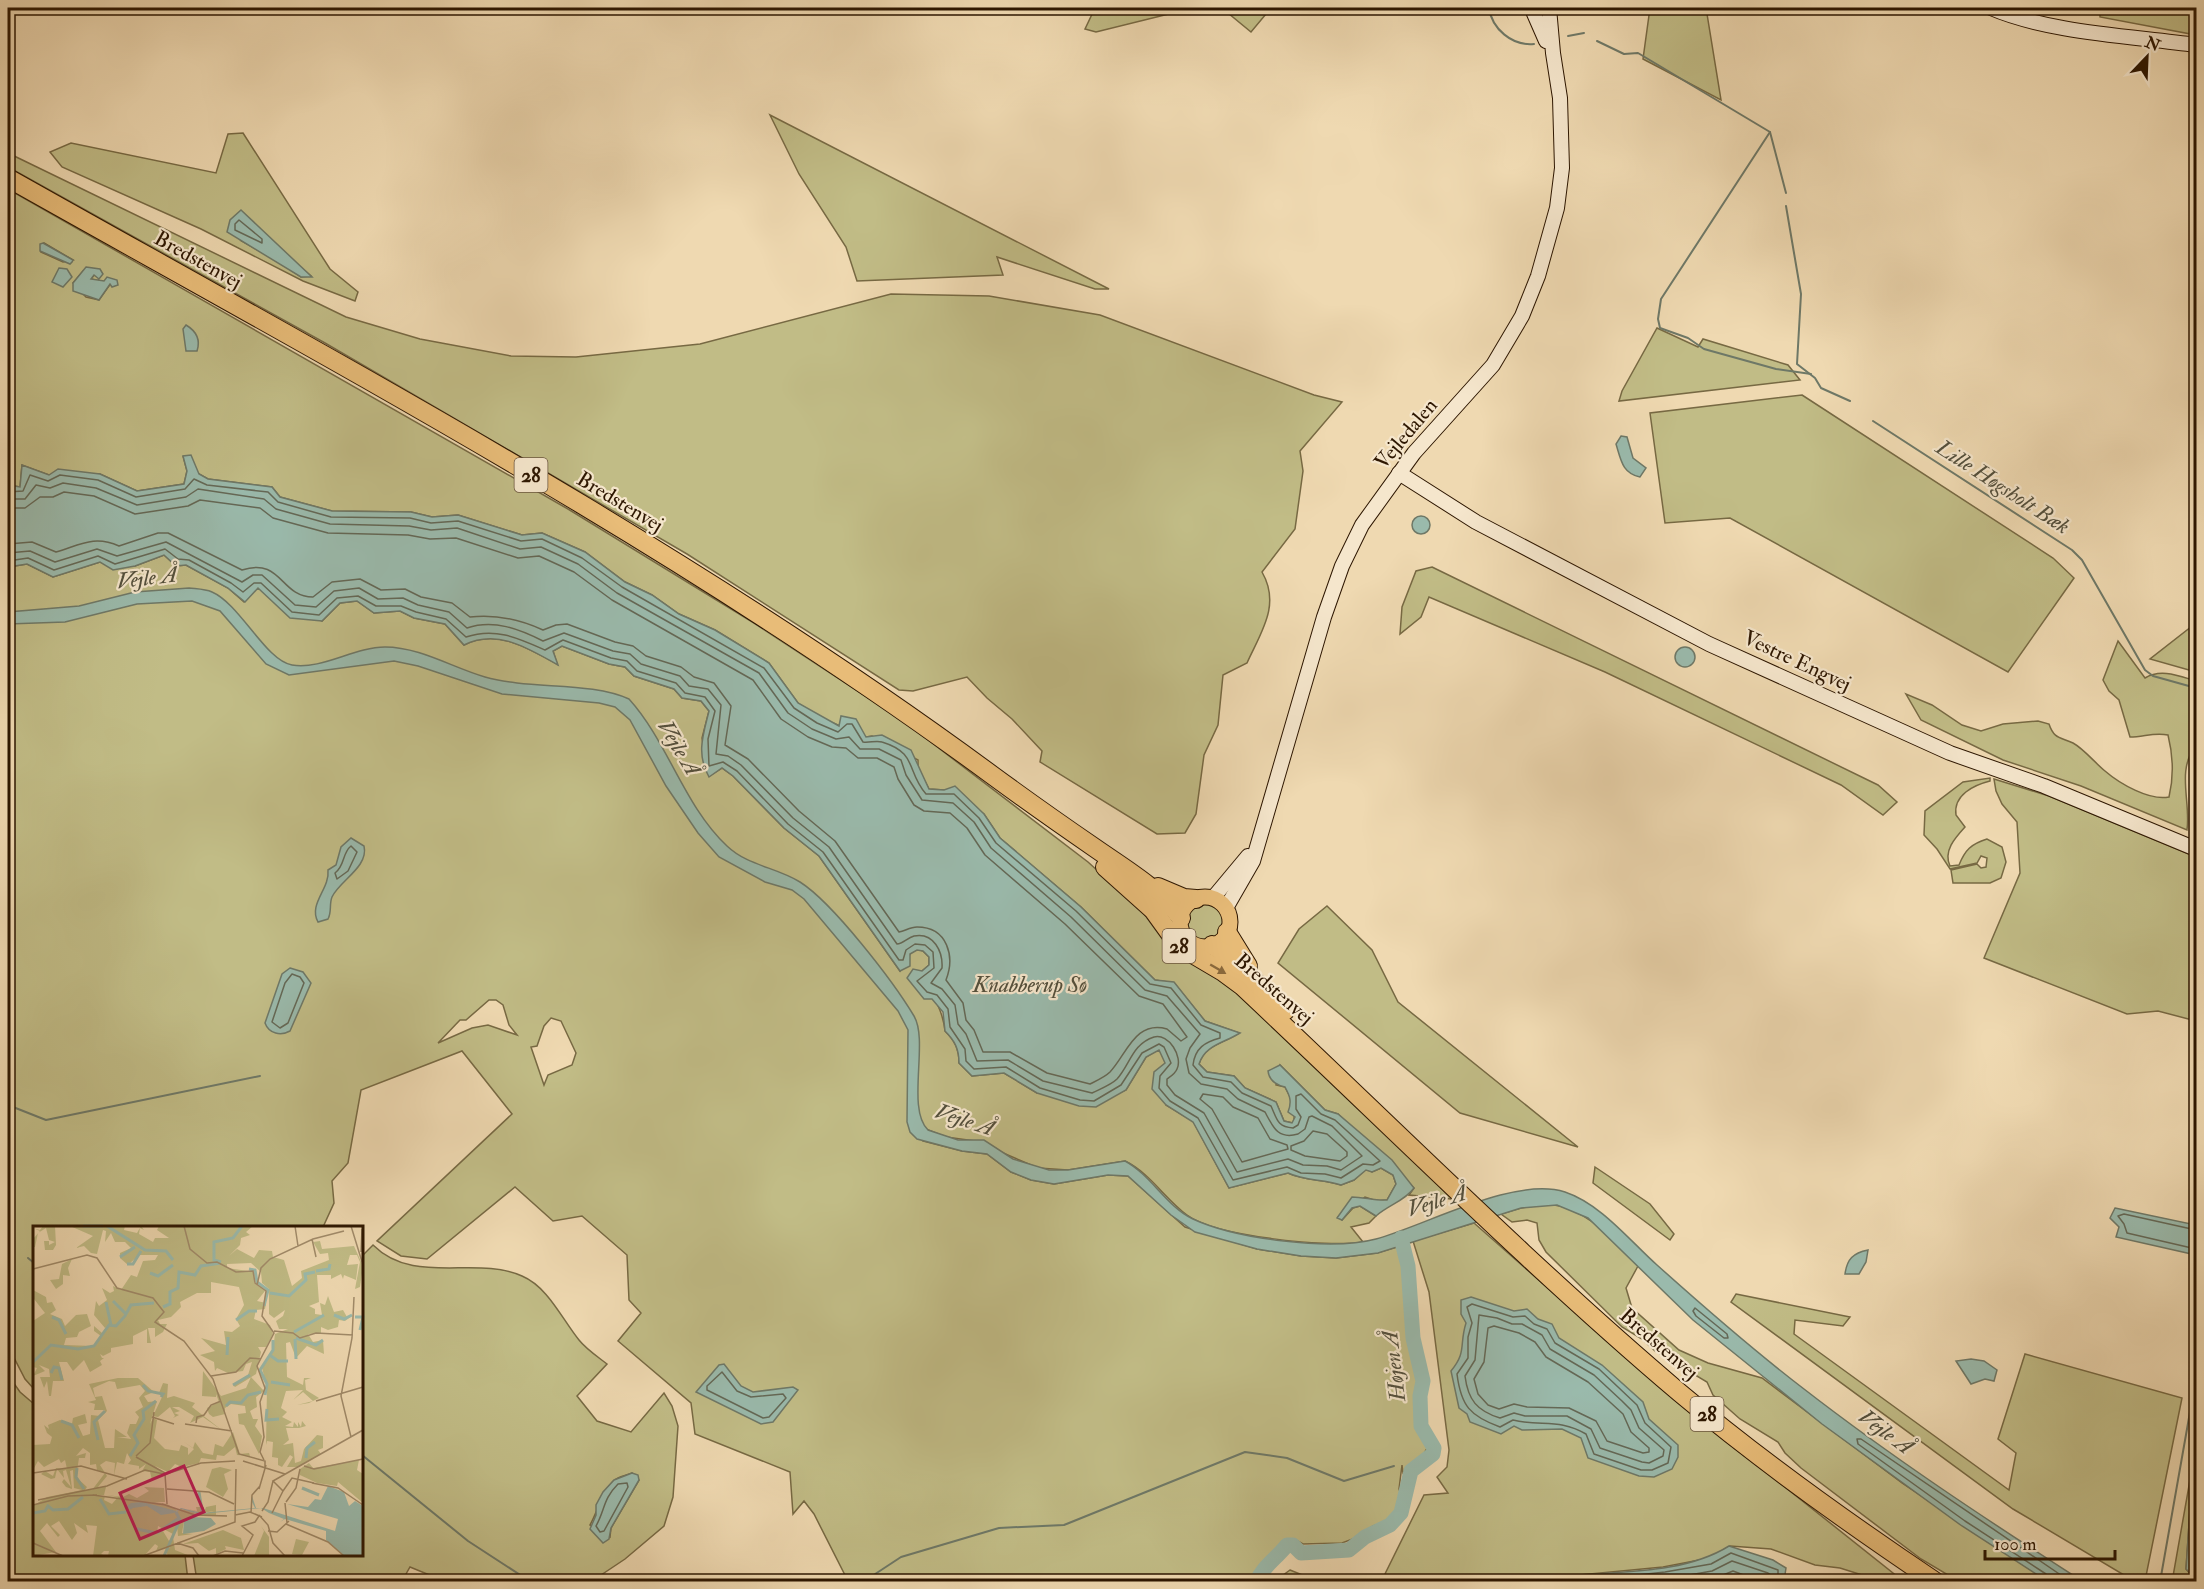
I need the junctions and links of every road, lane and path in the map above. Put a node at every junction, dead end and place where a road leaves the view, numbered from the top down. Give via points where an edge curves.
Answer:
1 (1539, 8) edge
2 (1991, 8) edge
3 (2196, 45) edge
4 (8, 178) edge
5 (1399, 472) junction
6 (1034, 806) junction
7 (1257, 845) junction
8 (2196, 849) edge
9 (1146, 882) junction
10 (1204, 898) junction
11 (1226, 908) junction
12 (1181, 918) junction
13 (1227, 932) junction
14 (1212, 945) junction
15 (1260, 985) junction
16 (1455, 1187) junction
17 (1936, 1581) edge

1 - 5 street, Vejledalen via 1553,53 1560,98 1562,168 1557,208 1538,276 1522,316 1493,365
2 - 3 street via 2052,25
4 - 6 highway, Bredstenvej / 28 via 623,530 910,714
5 - 7 street, Vejledalen via 1362,525 1342,566
5 - 8 street, Vestre Engvej via 1476,522 1709,644 1950,753 2054,790
6 - 9 highway, Bredstenvej / 28
6 -> 16 highway, Bredstenvej / 28 via 1146,902 1179,946 1242,987
7 - 10 street, Vejledalen
7 - 11 street, Vejledalen via 1253,861
9 - 10 highway, Bredstenvej / 28 via 1184,898
9 - 12 highway, Bredstenvej / 28
10 - 11 main road, 28
10 - 12 main road, 28 via 1186,906
11 - 13 main road, 28 via 1230,922
12 - 14 main road, 28 via 1182,929 1191,942
13 - 14 main road, 28
13 - 15 highway, Bredstenvej / 28
14 - 15 highway, Bredstenvej / 28
15 - 16 highway, Bredstenvej / 28
16 - 17 highway, Bredstenvej / 28 via 1683,1395 1807,1492

